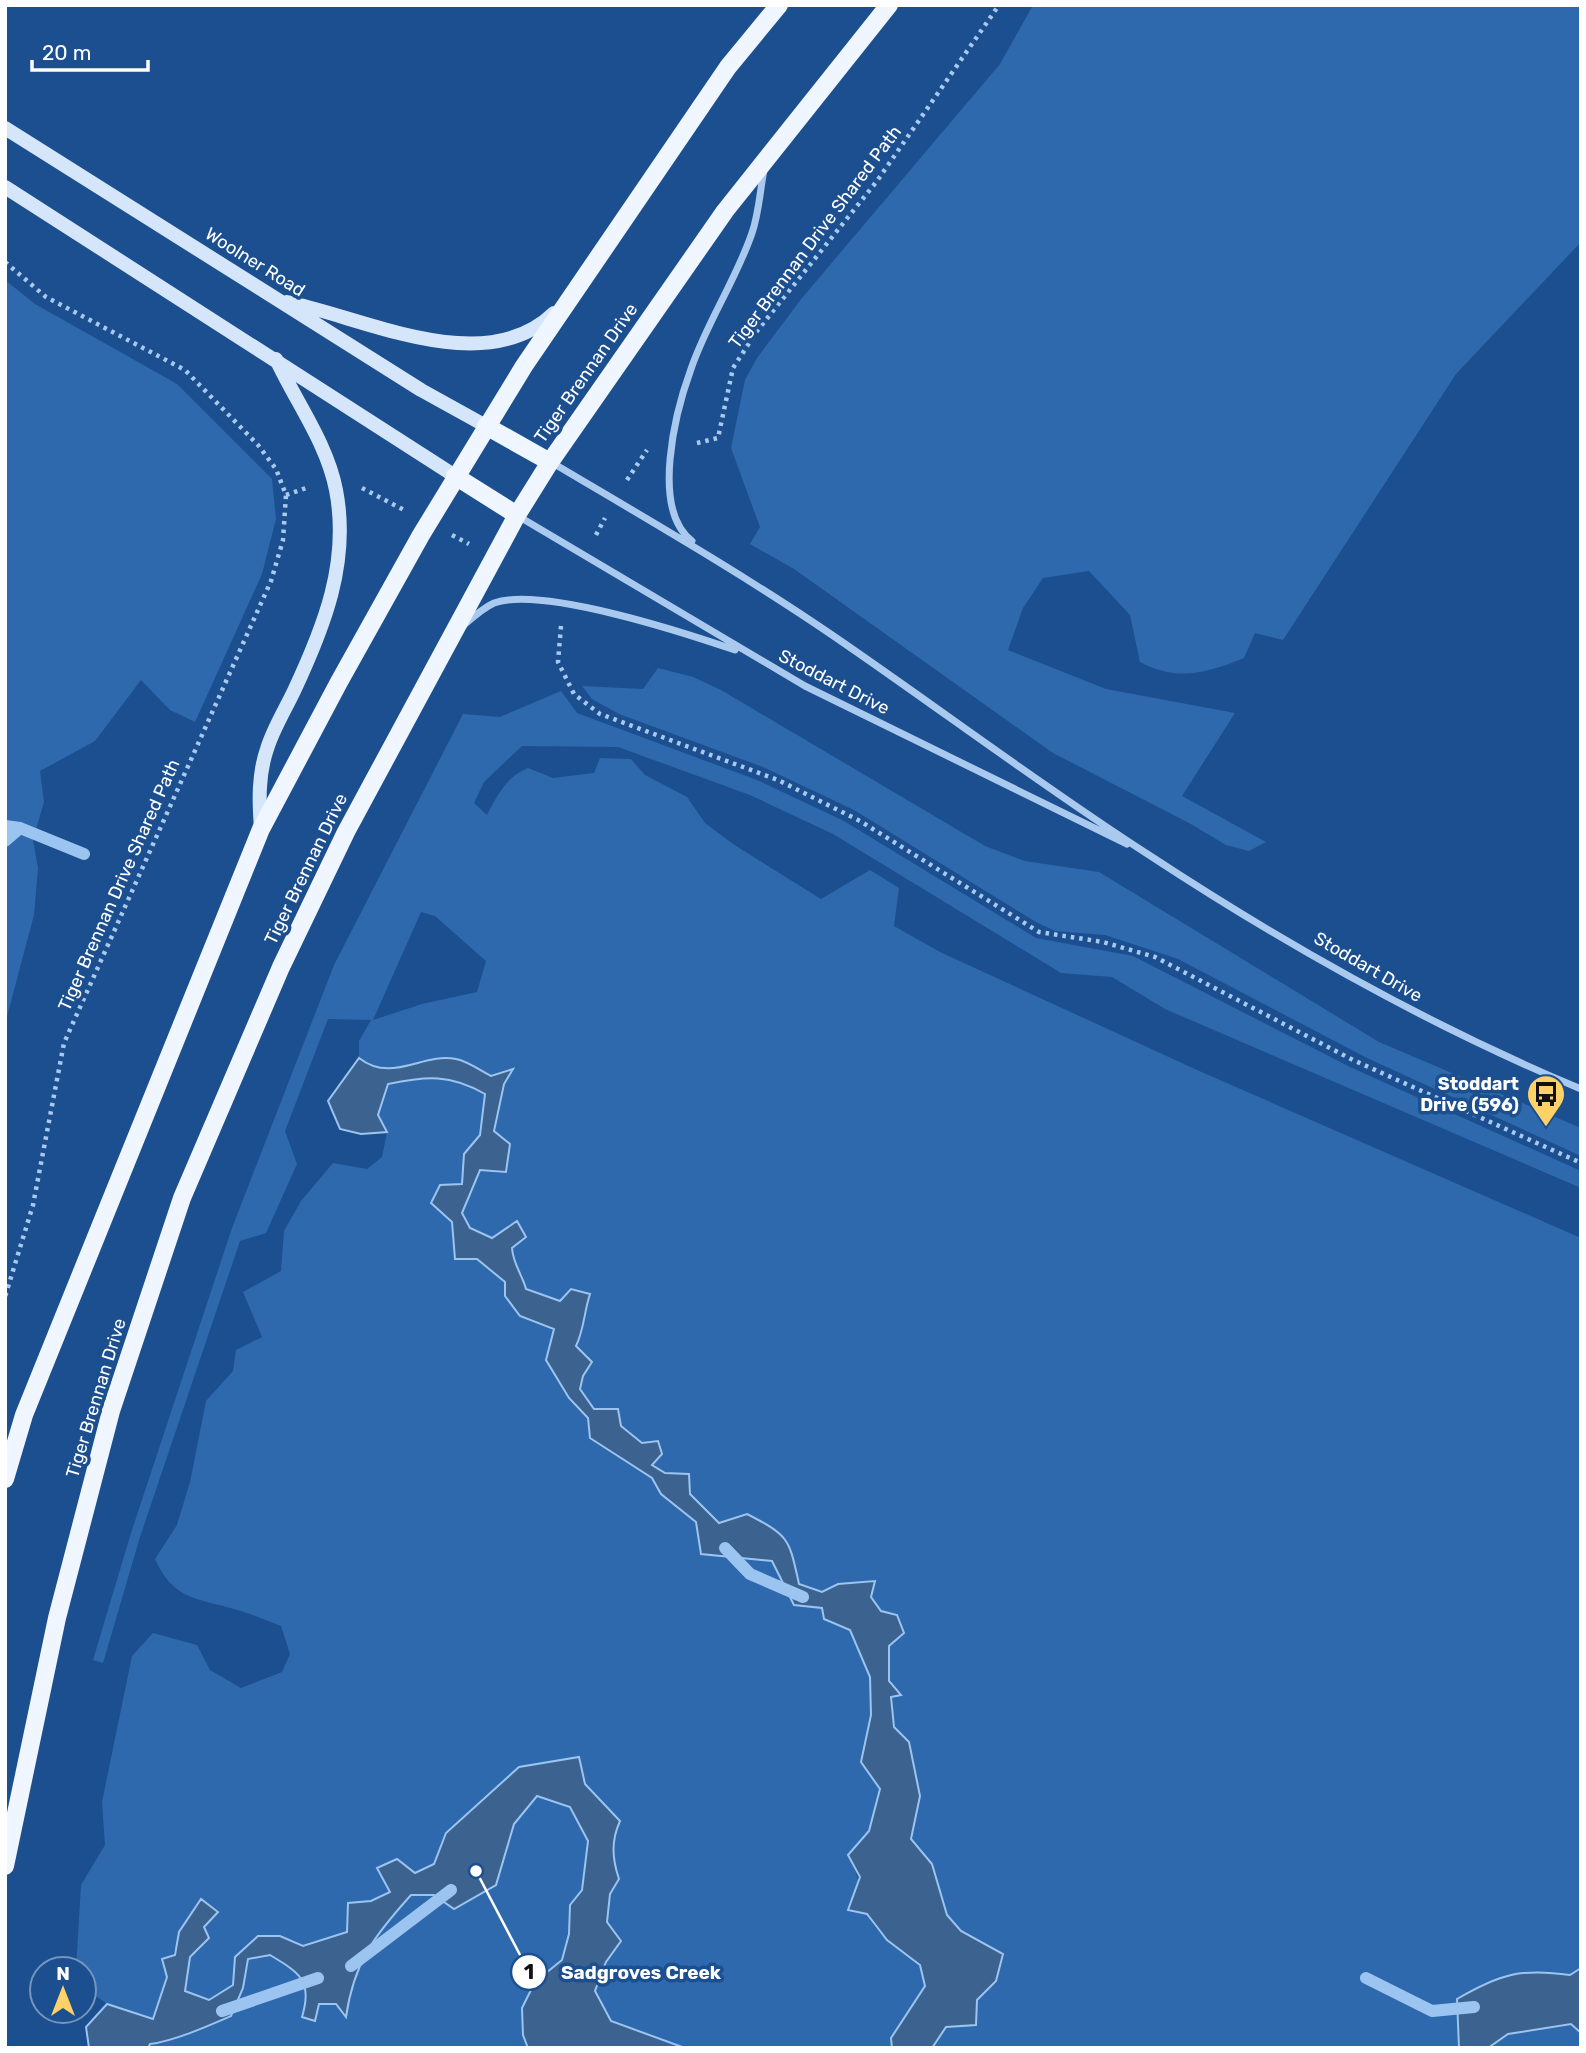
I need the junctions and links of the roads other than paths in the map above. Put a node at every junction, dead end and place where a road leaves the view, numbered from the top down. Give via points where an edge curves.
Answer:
1 (779, 5) edge
2 (889, 5) edge
3 (5, 128) edge
4 (768, 154) junction
5 (5, 187) edge
6 (279, 300) junction
7 (568, 300) junction
8 (275, 358) junction
9 (486, 425) junction
10 (550, 462) junction
11 (455, 476) junction
12 (517, 515) junction
13 (715, 558) junction
14 (749, 655) junction
15 (435, 664) junction
16 (261, 828) junction
17 (1149, 855) junction
18 (1581, 1089) edge
19 (5, 1479) edge
20 (5, 1866) edge

1 - 7 main road via 729,67
2 - 4 main road, Tiger Brennan Drive
3 - 6 main road, Woolner Road
4 - 10 main road, Tiger Brennan Drive
4 - 13 street via 752,232 691,369 672,449 672,508 687,537
5 - 8 main road
6 - 7 main road via 416,336 490,342 527,334
6 - 9 main road, Woolner Road via 421,390
7 - 9 main road
8 - 11 main road
8 - 16 main road via 325,454 341,526 334,590 322,627 267,749 259,793
9 - 10 main road
9 - 11 main road
10 - 12 main road, Tiger Brennan Drive
10 - 13 street, Stoddart Drive
11 - 12 main road
11 - 16 main road
12 - 14 street, Stoddart Drive
12 - 15 main road, Tiger Brennan Drive
13 - 17 street, Stoddart Drive
14 - 15 street via 608,612 512,600 494,603 465,624
14 - 17 street, Stoddart Drive
15 - 20 main road, Tiger Brennan Drive via 281,967 182,1198 111,1411 57,1618
16 - 19 main road via 24,1415
17 - 18 street, Stoddart Drive via 1394,1003

